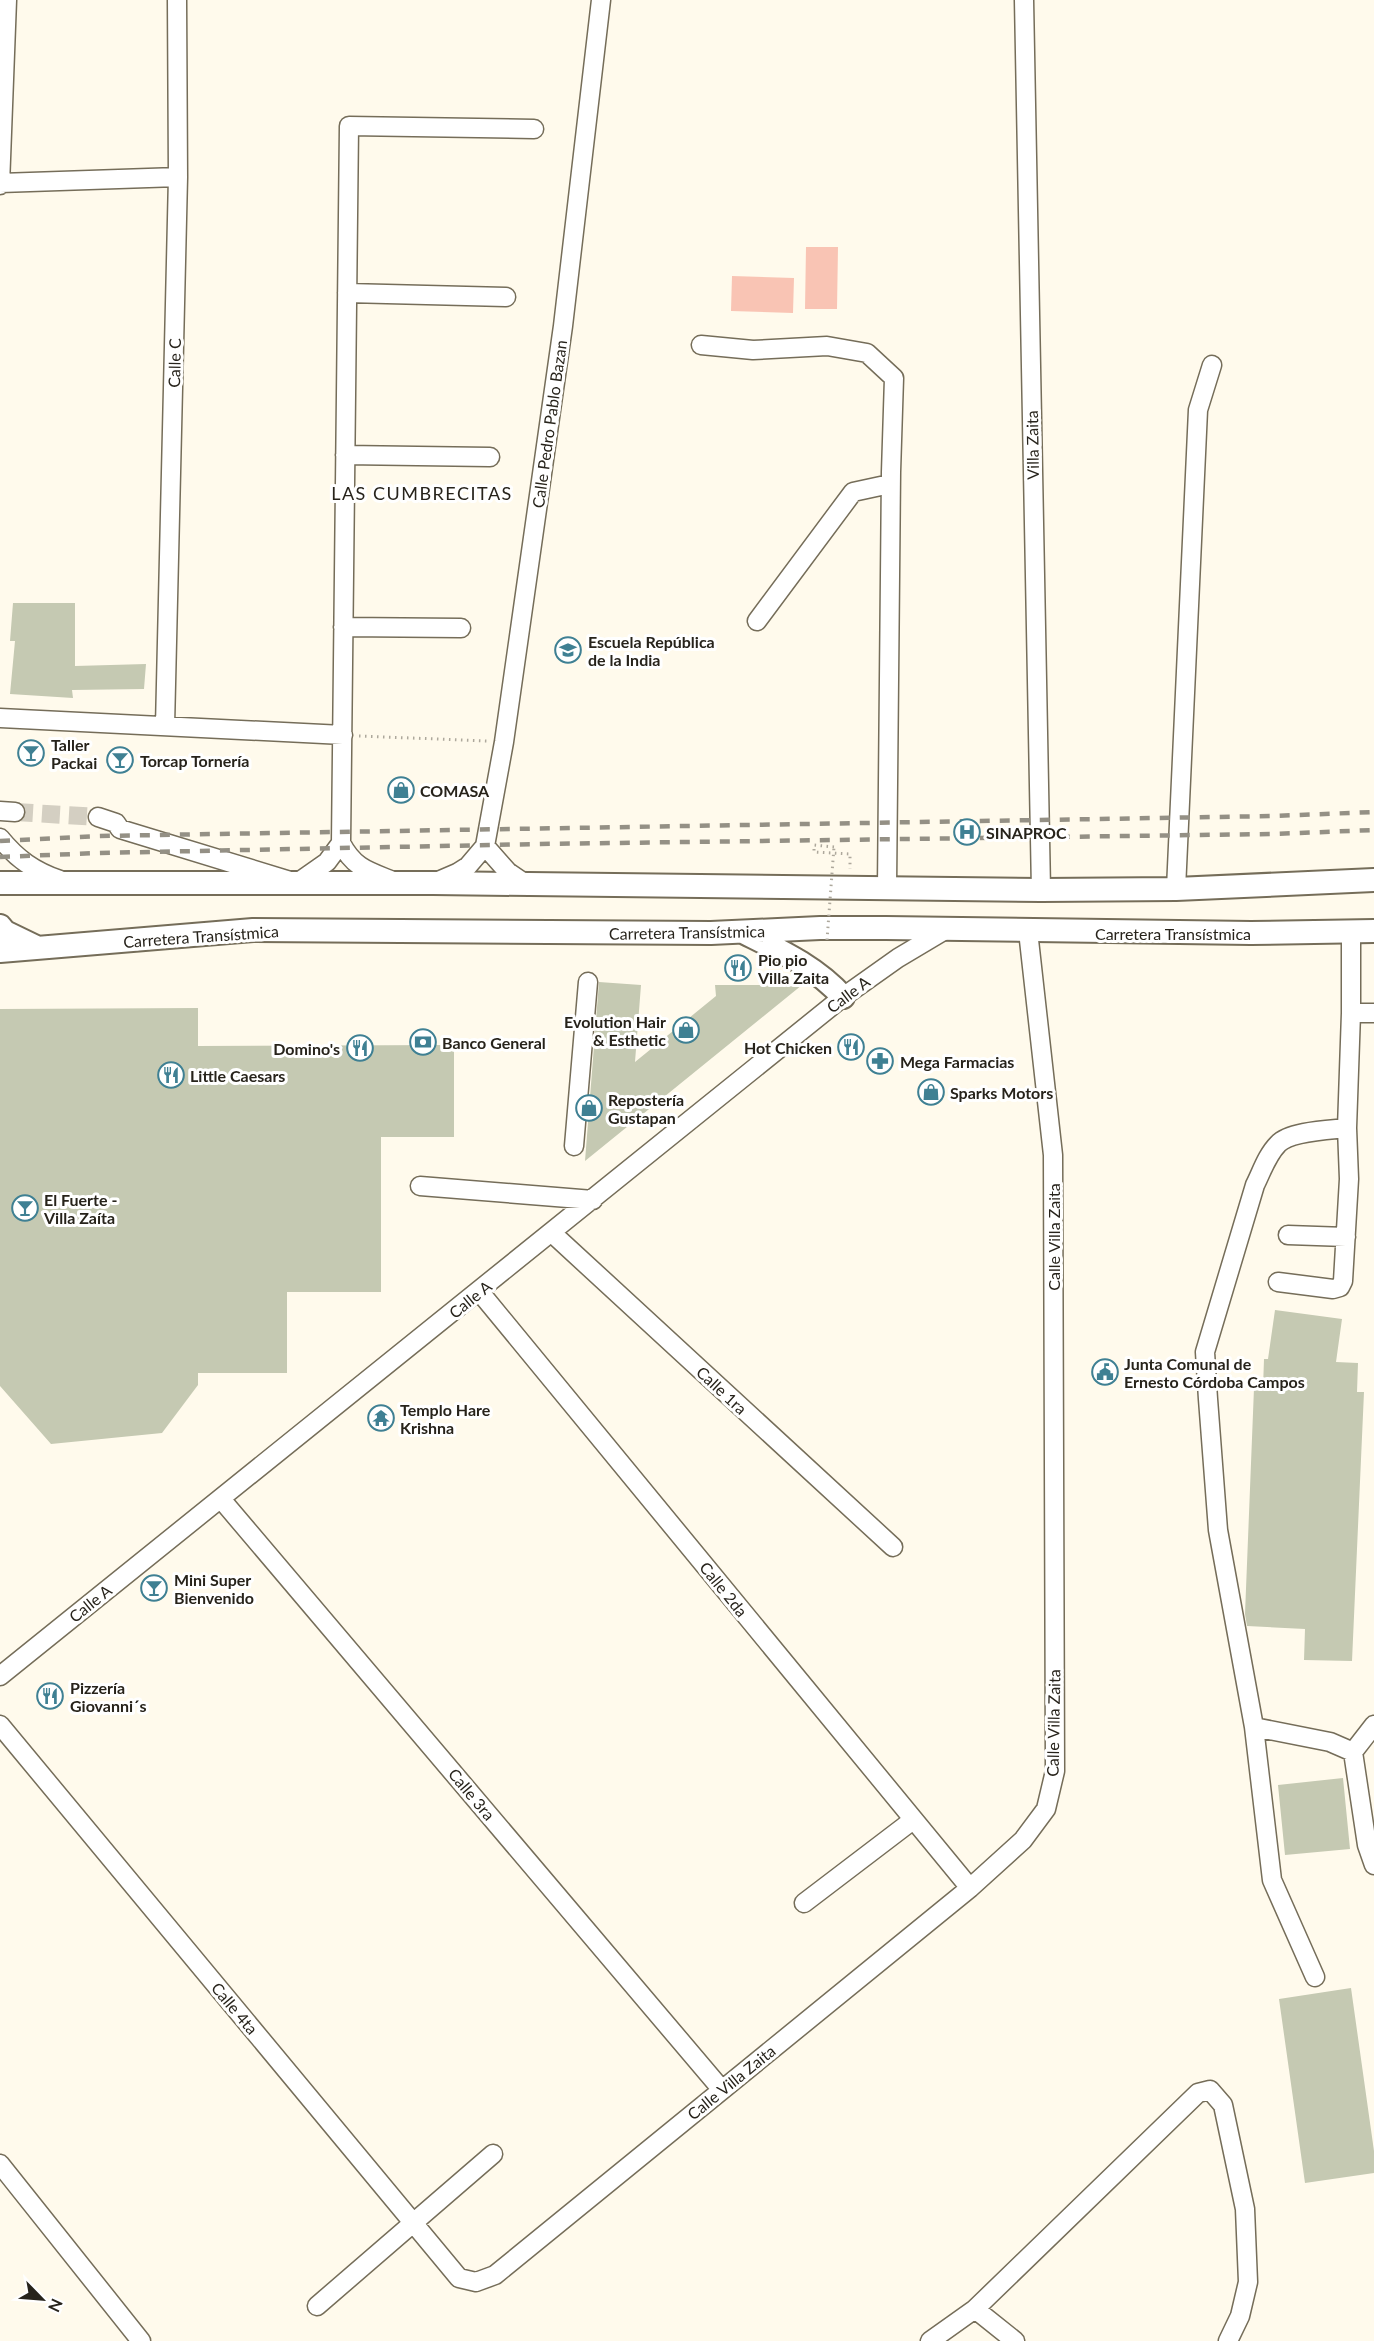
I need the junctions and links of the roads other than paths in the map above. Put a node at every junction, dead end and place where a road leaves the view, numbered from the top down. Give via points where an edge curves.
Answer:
1 (7, 0) edge
2 (177, 0) edge
3 (601, 0) edge
4 (1024, 0) edge
5 (534, 129) dead end
6 (178, 177) junction
7 (0, 184) edge
8 (347, 293) junction
9 (506, 297) dead end
10 (701, 345) dead end
11 (1212, 365) dead end
12 (345, 455) junction
13 (490, 457) dead end
14 (890, 484) junction
15 (757, 621) dead end
16 (344, 627) junction
17 (461, 628) dead end
18 (0, 718) edge
19 (165, 726) junction
20 (343, 735) junction
21 (98, 817) tunnel mouth
22 (0, 838) edge
23 (341, 843) junction
24 (485, 846) junction
25 (1374, 880) edge
26 (0, 883) edge
27 (30, 883) junction
28 (67, 883) junction
29 (297, 883) junction
30 (398, 883) junction
31 (433, 883) junction
32 (526, 885) junction
33 (887, 887) junction
34 (1176, 889) junction
35 (1041, 890) junction
36 (0, 895) edge
37 (0, 926) edge
38 (945, 930) junction
39 (1374, 930) edge
40 (1028, 931) junction
41 (1351, 931) junction
42 (744, 932) junction
43 (36, 947) junction
44 (0, 951) edge
45 (588, 982) dead end
46 (843, 997) junction
47 (1351, 1013) junction
48 (1374, 1013) edge
49 (1347, 1128) junction
50 (574, 1146) dead end
51 (420, 1186) dead end
52 (592, 1200) junction
53 (552, 1233) junction
54 (1288, 1235) dead end
55 (1346, 1237) junction
56 (1278, 1282) dead end
57 (479, 1291) junction
58 (221, 1499) junction
59 (893, 1547) dead end
60 (3, 1667) edge
61 (0, 1725) edge
62 (1374, 1725) edge
63 (1254, 1727) junction
64 (1353, 1752) junction
65 (913, 1820) junction
66 (1374, 1865) edge
67 (970, 1888) junction
68 (804, 1903) dead end
69 (1315, 1977) dead end
70 (722, 2090) junction
71 (493, 2154) dead end
72 (0, 2164) edge
73 (414, 2222) junction
74 (476, 2282) joint
75 (317, 2306) dead end
76 (975, 2309) junction
77 (141, 2341) edge
78 (930, 2341) edge
79 (1015, 2341) edge
80 (1228, 2341) edge

1 - 7 street
2 - 6 street, Calle C
3 - 24 street, Calle Pedro Pablo Bazan via 563,326 504,742
4 - 35 street, Villa Zaita
5 - 8 street via 349,126
6 - 7 street
6 - 19 street, Calle C
8 - 9 street
8 - 12 street
10 - 14 street via 753,350 827,346 867,353 894,378
11 - 34 street via 1198,410
12 - 13 street
12 - 16 street
14 - 15 street via 853,492
14 - 33 street
16 - 17 street
16 - 20 street
18 - 19 street
19 - 20 street
20 - 23 street
21 - 29 street via 116,823 120,830
22 - 28 street via 14,855 39,873
23 - 29 street via 327,862
23 - 30 street via 356,865
24 - 31 street via 468,866
24 - 32 street
25 - 34 main road
26 - 27 main road
27 - 28 main road
27 - 36 main road
28 - 29 main road
29 - 30 main road
30 - 31 main road
31 - 32 main road
32 - 33 main road
33 - 35 main road
34 - 35 main road
37 - 43 main road
38 - 40 main road, Carretera Transístmica
38 - 42 main road, Carretera Transístmica via 820,928
38 - 46 street, Calle A
39 - 41 main road, Carretera Transístmica
40 - 41 main road, Carretera Transístmica
40 - 67 street, Calle Villa Zaita via 1053,1155 1055,1771 1046,1809 1023,1840
41 - 47 street
42 - 43 main road, Carretera Transístmica via 253,930
42 - 46 main road via 799,960
43 - 44 main road, Carretera Transístmica
45 - 50 street
46 - 52 street, Calle A
47 - 48 street
47 - 49 street
49 - 55 street
49 - 63 street via 1298,1135 1280,1142 1266,1160 1255,1185 1206,1352 1218,1530
51 - 52 street
52 - 53 street, Calle A
53 - 57 street, Calle A
53 - 59 street, Calle 1ra
54 - 55 street
55 - 56 street via 1343,1281 1337,1289
57 - 58 street, Calle A
57 - 65 street, Calle 2da
58 - 60 street, Calle A
58 - 70 street, Calle 3ra
61 - 73 street, Calle 4ta
62 - 64 street
63 - 64 street via 1330,1742
63 - 69 street via 1272,1880
64 - 66 street via 1366,1845
65 - 67 street, Calle 2da
65 - 68 street
67 - 70 street, Calle Villa Zaita
70 - 74 street, Calle Villa Zaita via 495,2275
71 - 73 street
72 - 77 street
73 - 74 street, Calle 4ta via 459,2278
73 - 75 street
76 - 78 street
76 - 79 street
76 - 80 street via 1198,2093 1210,2090 1223,2105 1245,2209 1248,2282 1240,2316

